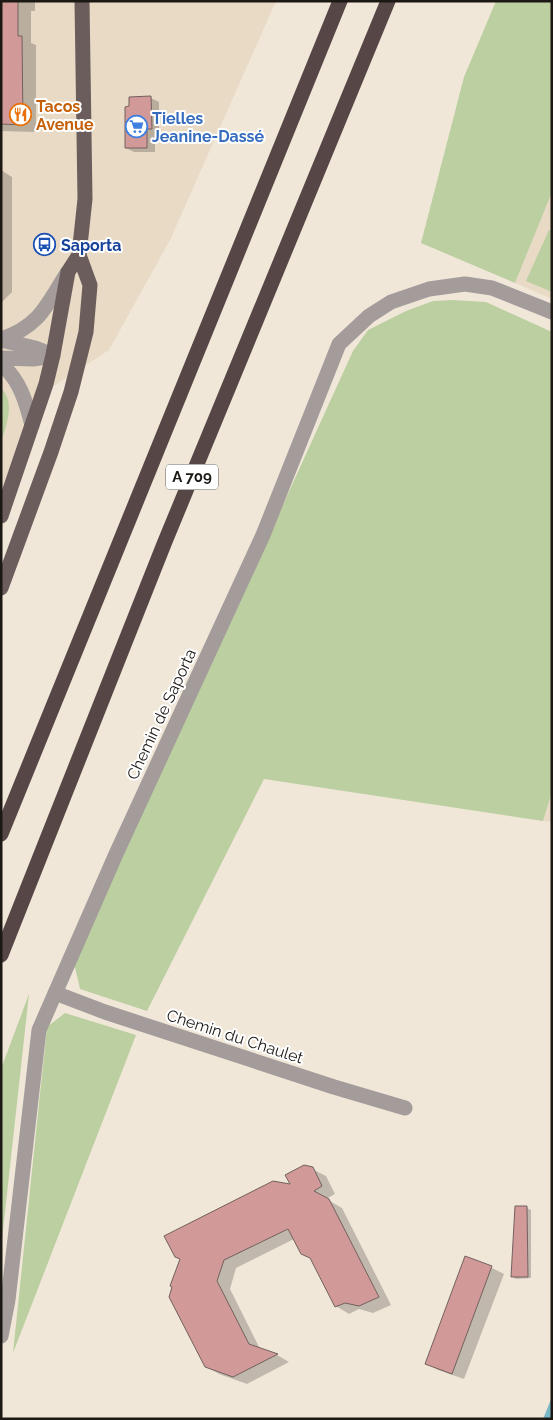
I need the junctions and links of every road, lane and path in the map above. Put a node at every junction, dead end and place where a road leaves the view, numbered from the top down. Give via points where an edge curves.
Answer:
1 (82, 1) edge
2 (340, 1) edge
3 (388, 1) edge
4 (79, 256) junction
5 (68, 272) junction
6 (552, 312) edge
7 (1, 340) edge
8 (53, 355) junction
9 (1, 358) edge
10 (79, 361) junction
11 (1, 364) edge
12 (32, 425) junction
13 (1, 516) edge
14 (1, 588) edge
15 (1, 834) edge
16 (1, 955) edge
17 (55, 993) junction
18 (405, 1108) dead end
19 (1, 1336) edge

1 - 4 main road via 85,199
2 - 15 highway, A 709
3 - 16 highway, A 709 via 164,544
4 - 5 main road
4 - 10 main road via 90,285 86,332
5 - 7 street via 39,317 23,330
5 - 8 main road
6 - 17 street, Chemin de Saporta via 492,288 465,284 429,289 391,302 369,316 339,344 263,535
7 - 8 street
8 - 9 street via 33,359
8 - 10 main road
8 - 12 main road
10 - 14 main road via 51,452
11 - 12 street via 17,382
12 - 13 main road
17 - 18 street, Chemin du Chaulet
17 - 19 street, Chemin de Saporta via 39,1030 8,1300

